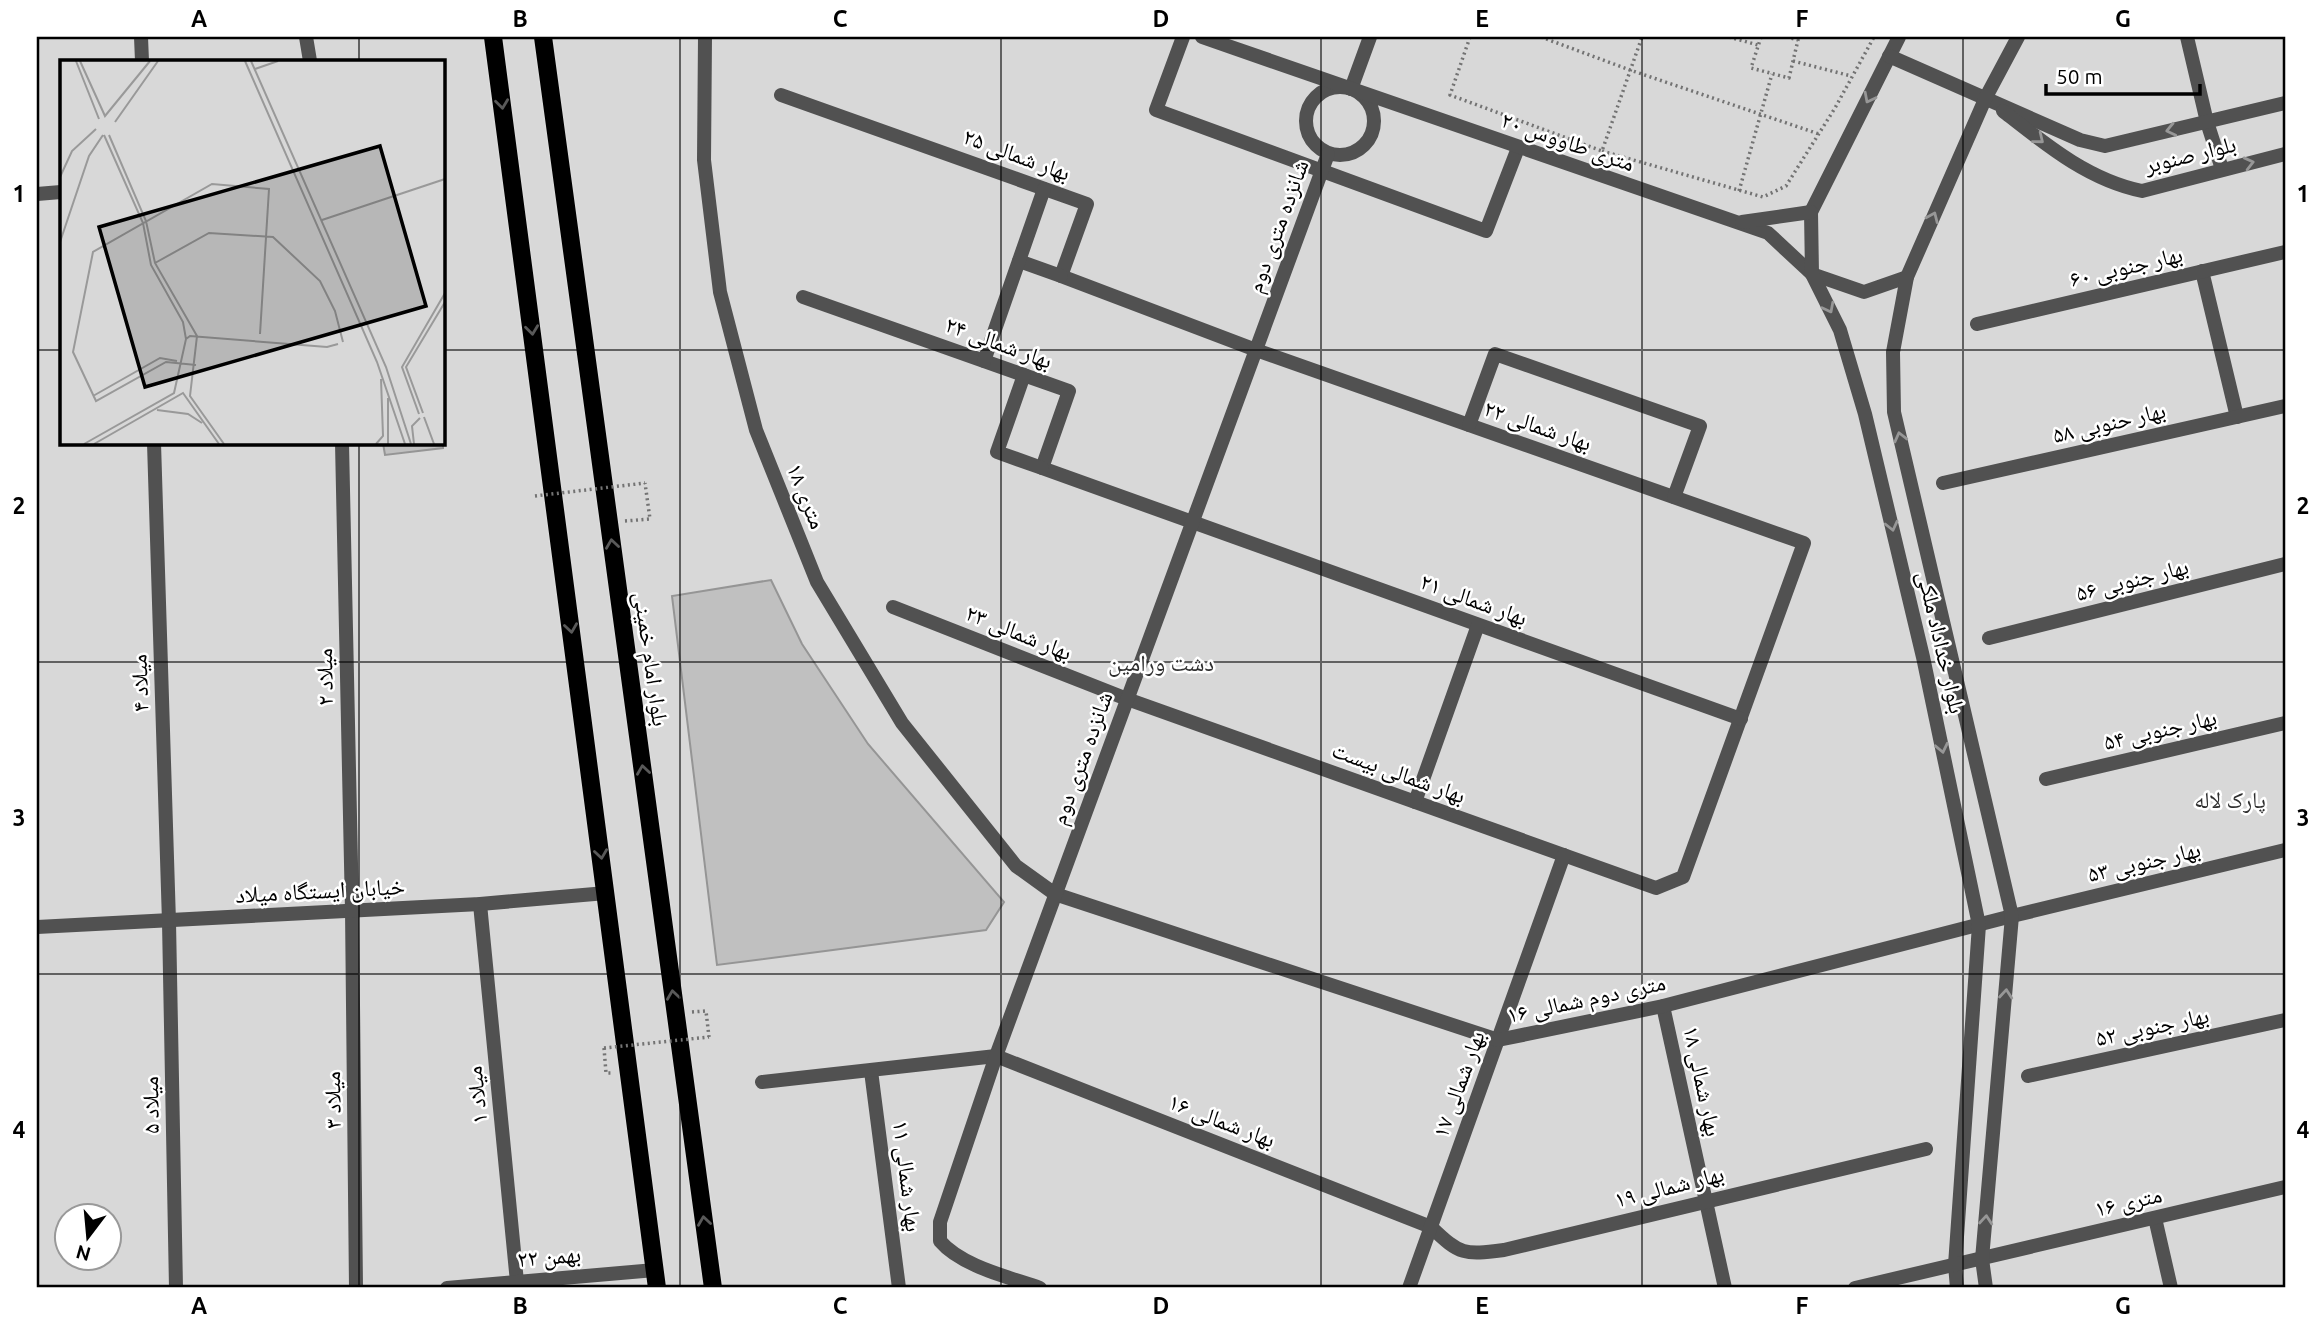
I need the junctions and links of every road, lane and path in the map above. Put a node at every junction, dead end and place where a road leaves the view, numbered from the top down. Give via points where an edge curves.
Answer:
1 (141, 37) edge
2 (306, 37) edge
3 (493, 37) edge
4 (543, 37) edge
5 (705, 37) edge
6 (1183, 37) edge
7 (1202, 37) edge
8 (1370, 37) edge
9 (1469, 37) edge
10 (1541, 37) edge
11 (1642, 37) edge
12 (1729, 37) edge
13 (1761, 37) edge
14 (1787, 37) edge
15 (1874, 37) edge
16 (1899, 37) edge
17 (2018, 37) edge
18 (2187, 37) edge
19 (1758, 45) junction
20 (1889, 56) junction
21 (142, 60) edge
22 (310, 60) edge
23 (1793, 61) junction
24 (1630, 71) junction
25 (1772, 74) junction
26 (1852, 76) junction
27 (1351, 89) junction
28 (781, 95) dead end
29 (1986, 97) junction
30 (2285, 103) edge
31 (1761, 113) junction
32 (2207, 122) junction
33 (1819, 134) junction
34 (1518, 148) junction
35 (1602, 151) junction
36 (1328, 154) junction
37 (2285, 154) edge
38 (2222, 169) junction
39 (1322, 172) junction
40 (1044, 188) junction
41 (1739, 191) junction
42 (60, 192) edge
43 (37, 194) edge
44 (1811, 212) junction
45 (1738, 223) junction
46 (2285, 252) edge
47 (1019, 261) junction
48 (2202, 271) junction
49 (1812, 274) junction
50 (1061, 276) junction
51 (1907, 277) junction
52 (803, 297) dead end
53 (1977, 324) dead end
54 (1256, 350) junction
55 (984, 360) junction
56 (1024, 375) junction
57 (2285, 406) edge
58 (2237, 417) junction
59 (1469, 425) junction
60 (154, 444) edge
61 (342, 444) edge
62 (1042, 468) junction
63 (1943, 483) dead end
64 (535, 496) dead end
65 (1674, 497) junction
66 (650, 519) dead end
67 (1192, 523) junction
68 (2285, 564) edge
69 (893, 607) dead end
70 (1478, 625) junction
71 (1989, 638) dead end
72 (1127, 699) junction
73 (1741, 719) junction
74 (2285, 723) edge
75 (2046, 779) dead end
76 (1415, 802) junction
77 (2285, 850) edge
78 (1564, 855) junction
79 (606, 892) junction
80 (1055, 894) junction
81 (480, 904) junction
82 (352, 910) junction
83 (2012, 916) junction
84 (169, 922) junction
85 (1979, 925) junction
86 (37, 927) edge
87 (1663, 1006) junction
88 (706, 1012) dead end
89 (2285, 1020) edge
90 (1497, 1040) junction
91 (996, 1056) junction
92 (871, 1071) junction
93 (606, 1073) dead end
94 (2028, 1076) dead end
95 (762, 1082) dead end
96 (1926, 1149) dead end
97 (2285, 1187) edge
98 (1705, 1200) junction
99 (2155, 1218) junction
100 (1431, 1227) junction
101 (1982, 1259) junction
102 (1955, 1265) junction
103 (656, 1279) edge
104 (517, 1282) junction
105 (481, 1287) edge
106 (176, 1288) edge
107 (356, 1288) edge
108 (447, 1288) edge
109 (713, 1288) edge
110 (900, 1288) edge
111 (1040, 1288) edge
112 (1409, 1288) edge
113 (1725, 1288) edge
114 (1855, 1288) edge
115 (1958, 1288) edge
116 (1986, 1288) edge
117 (2171, 1288) edge

1 - 21 street
2 - 22 street
3 -> 79 main road
109 -> 4 main road, بلوار امام خمینی
5 - 80 street, ۱۸ متری via 704,160 720,292 756,430 817,582 902,723 1016,866
6 - 39 street via 1156,110
7 - 27 street, ۲۰ متری طاووس
8 - 27 street
9 - 35 path via 1450,95
10 - 24 path
11 - 24 path
12 - 19 path
13 - 19 path
14 - 23 path via 1798,40
15 - 26 path
16 - 20 street, بلوار خداداد ملکی
17 - 29 street, بلوار خداداد ملکی
18 - 32 street
19 - 25 path via 1751,68
20 - 29 street
20 -> 44 street, بلوار خداداد ملکی
23 - 25 path via 1789,78
23 - 26 path
24 - 31 path
24 - 35 path
25 - 31 path
26 - 33 path
27 - 34 street, ۲۰ متری طاووس
27 - 36 street via 1325,90 1307,110 1309,136
27 - 36 street via 1371,107 1372,133 1354,153
28 - 40 street, بهار شمالی ۲۵
32 -> 29 street, بلوار صنوبر via 2105,146 2080,140
29 -> 38 street, بلوار صنوبر via 2061,157 2125,188 2142,191
51 -> 29 street, بلوار خداداد ملکی
30 - 32 street, بلوار صنوبر
31 - 33 path
31 - 41 path
32 - 38 street
33 - 41 path via 1786,186 1763,197
34 - 39 street via 1486,231
34 - 45 street, ۲۰ متری طاووس
35 - 41 path
36 - 39 street, شانزده متری دوم
38 -> 37 street, بلوار صنوبر
39 - 54 street, شانزده متری دوم
40 - 47 street
40 - 50 street, بهار شمالی ۲۵ via 1087,204
42 - 43 street
44 - 45 street
44 - 49 street, بلوار خداداد ملکی
45 - 49 street, ۲۰ متری طاووس via 1768,233
46 - 48 street, بهار جنوبی ۶۰
47 - 50 street
47 - 55 street
48 - 53 street, بهار جنوبی ۶۰
48 - 58 street
49 - 51 street, ۲۰ متری طاووس via 1864,292
49 -> 85 street, بلوار خداداد ملکی via 1840,330 1865,414 1923,657
50 - 54 street
83 -> 51 street, بلوار خداداد ملکی via 1894,412 1893,352
52 - 55 street, بهار شمالی ۲۴
54 - 59 street, بهار شمالی ۲۲
54 - 67 street, شانزده متری دوم
55 - 56 street, بهار شمالی ۲۴
56 - 62 street, بهار شمالی ۲۴ via 1069,391
56 - 62 street via 997,452
57 - 58 street, بهار حنوبی ۵۸
58 - 63 street, بهار حنوبی ۵۸
59 - 65 street, بهار شمالی ۲۲
59 - 65 street via 1494,354 1572,381 1700,426
60 - 84 street, میلاد ۴
61 - 82 street, میلاد ۲
62 - 67 street
64 - 66 path, bridge via 646,483
65 - 73 street, بهار شمالی ۲۲ via 1804,543
67 - 70 street, بهار شمالی ۲۱
67 - 72 street, شانزده متری دوم
68 - 71 street, بهار جنوبی ۵۶
69 - 72 street, بهار شمالی ۲۳
70 - 73 street, بهار شمالی ۲۱
70 - 76 street
72 - 76 street, بهار شمالی بیست
72 - 80 street, شانزده متری دوم
73 - 78 street, بهار شمالی بیست via 1684,877 1656,888
74 - 75 street, بهار جنوبی ۵۴
76 - 78 street, بهار شمالی بیست
77 - 83 street, بهار جنوبی ۵۳
78 - 90 street, بهار شمالی ۱۷
79 - 81 street, خیابان ایستگاه میلاد
79 - 103 main road
80 - 90 street, ۱۶ متری دوم شمالی
80 - 91 street, شانزده متری دوم
81 - 82 street, خیابان ایستگاه میلاد
81 - 104 street, میلاد ۱
82 - 84 street, خیابان ایستگاه میلاد
82 - 107 street, میلاد ۳
83 - 85 street, ۱۶ متری دوم شمالی
101 -> 83 street, بلوار خداداد ملکی
84 - 86 street, خیابان ایستگاه میلاد
84 - 106 street, میلاد ۵
85 - 87 street, ۱۶ متری دوم شمالی
85 - 102 street, بلوار خداداد ملکی
87 - 90 street, ۱۶ متری دوم شمالی
87 - 98 street, بهار شمالی ۱۸
88 - 93 path, bridge via 709,1037 604,1048
89 - 94 street, بهار جنوبی ۵۲
90 - 100 street, بهار شمالی ۱۷
91 - 92 street
91 - 100 street, بهار شمالی ۱۶
91 - 111 street, شانزده متری دوم via 940,1222 940,1241 968,1262
92 - 95 street
92 - 110 street, بهار شمالی ۱۱
96 - 98 street, بهار شمالی ۱۹
97 - 99 street, ۱۶ متری
98 - 100 street, بهار شمالی ۱۹ via 1474,1254 1452,1247
98 - 113 street, بهار شمالی ۱۸
99 - 101 street, ۱۶ متری
99 - 117 street
100 - 112 street, بهار شمالی ۱۷
101 - 102 street, ۱۶ متری
101 - 116 street, بلوار خداداد ملکی
102 - 114 street, ۱۶ متری
102 - 115 street, بلوار خداداد ملکی
103 - 104 street, ۲۲ بهمن
104 - 105 street, ۲۲ بهمن
105 - 108 street, ۲۲ بهمن

